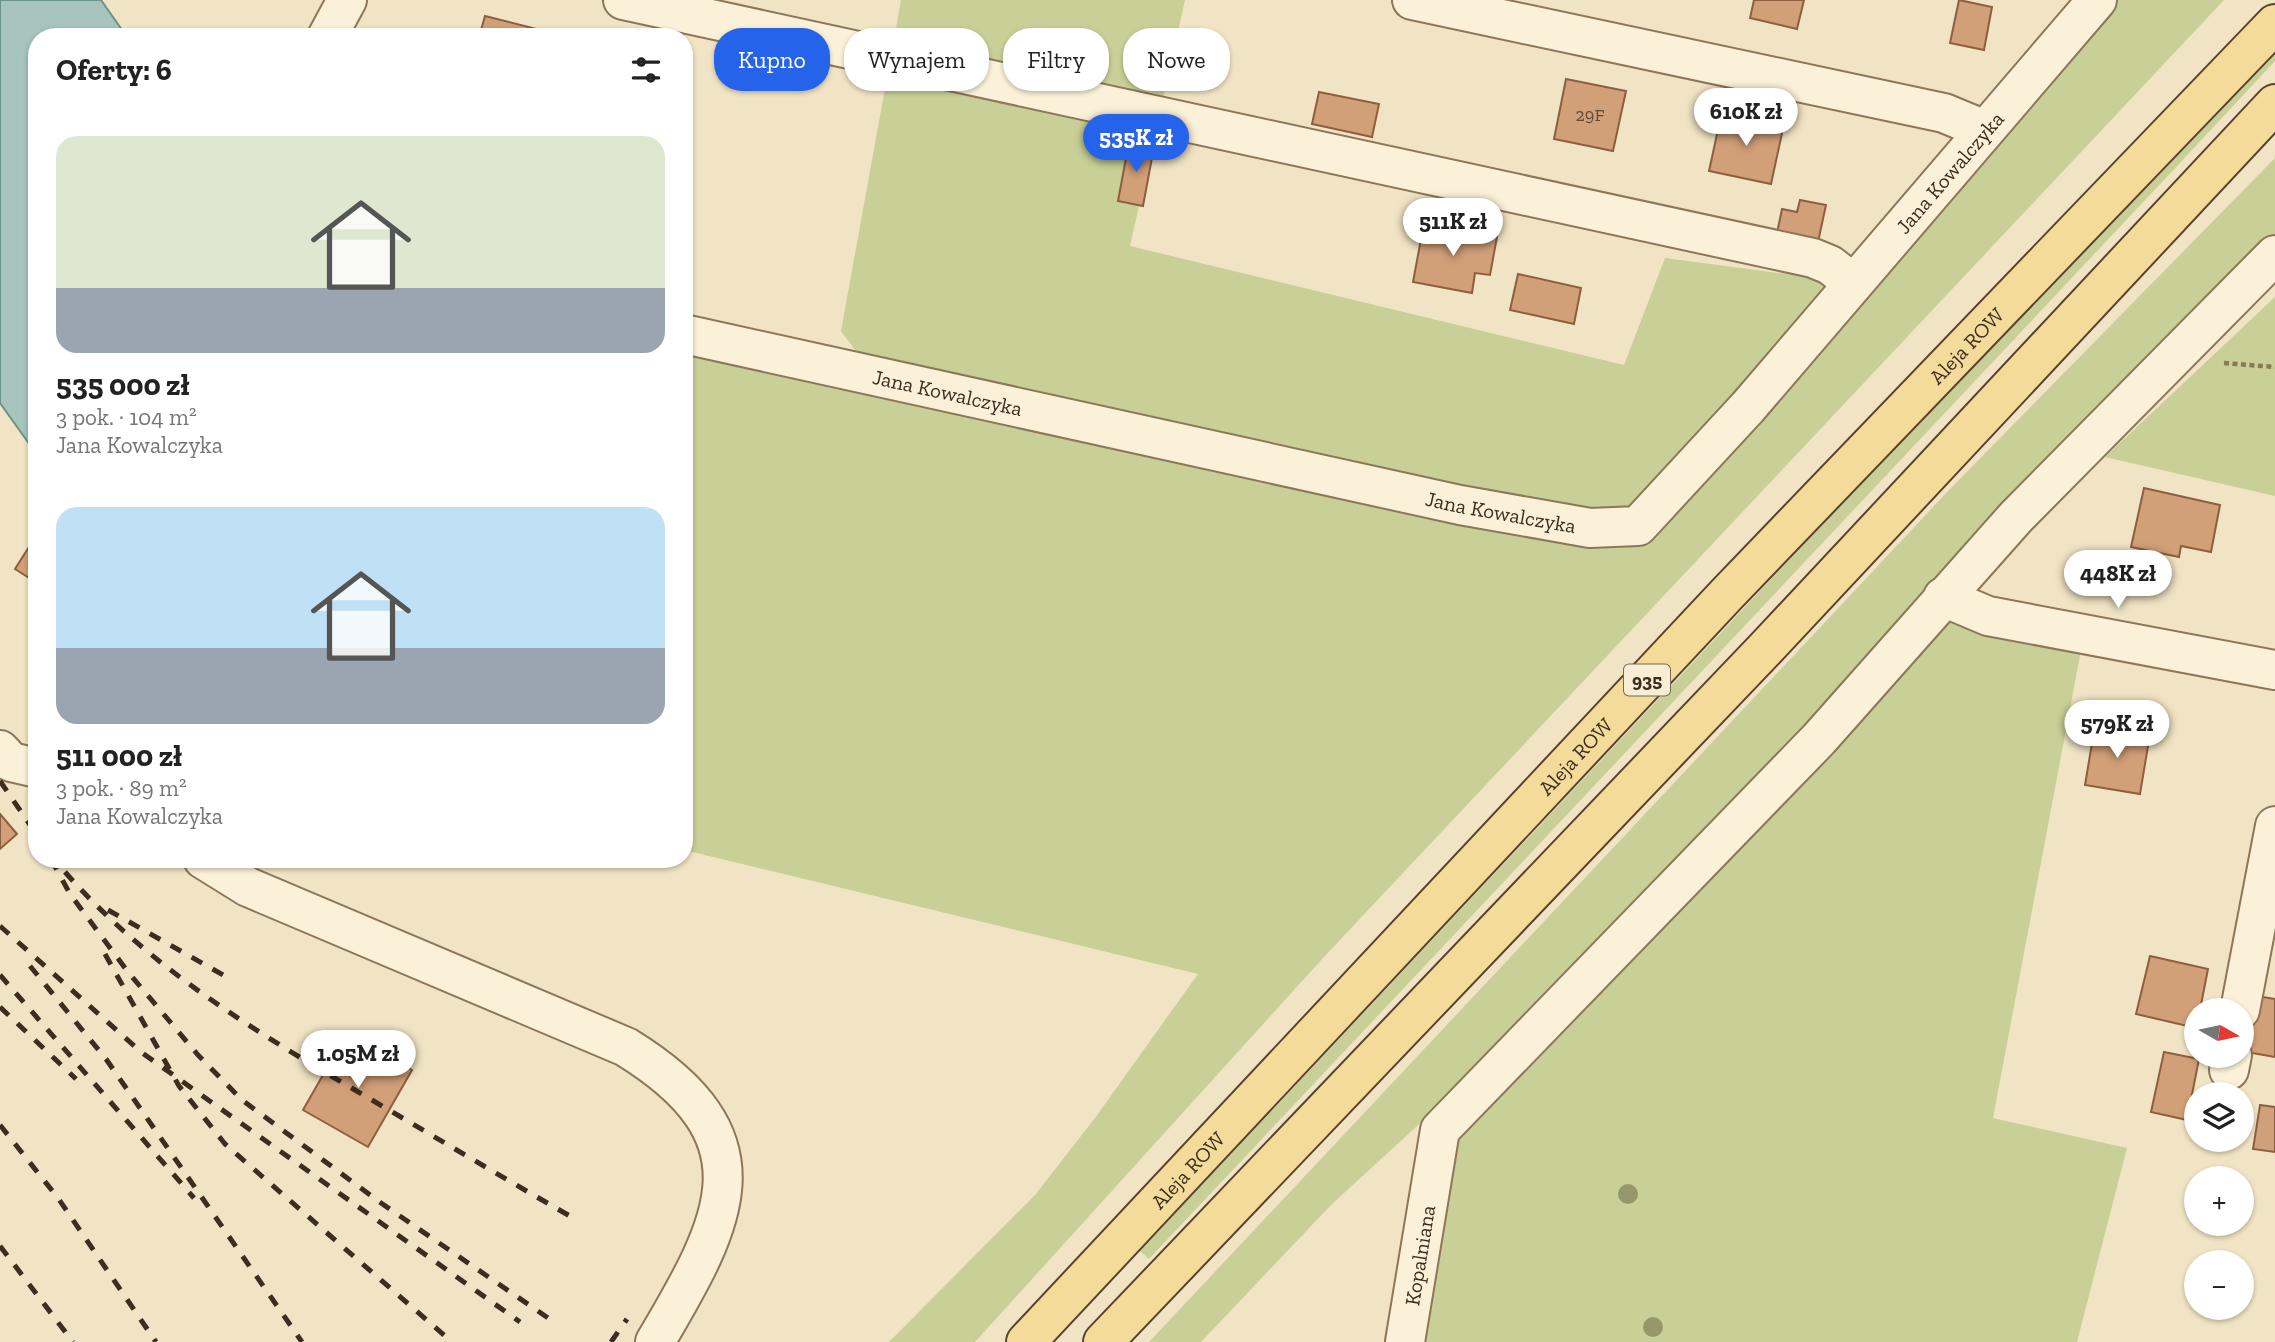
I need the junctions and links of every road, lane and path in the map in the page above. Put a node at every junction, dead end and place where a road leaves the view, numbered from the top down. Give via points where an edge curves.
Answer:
1 (347, 0) edge
2 (623, 0) edge
3 (1412, 0) edge
4 (2097, 0) edge
5 (2275, 24) edge
6 (332, 28) edge
7 (2275, 104) edge
8 (1985, 130) junction
9 (2275, 255) edge
10 (1853, 284) junction
11 (693, 336) edge
12 (1943, 597) junction
13 (2275, 670) edge
14 (0, 750) edge
15 (28, 766) edge
16 (2275, 826) edge
17 (217, 868) edge
18 (2242, 998) edge
19 (655, 1342) edge
20 (1026, 1342) edge
21 (1103, 1342) edge
22 (1405, 1342) edge

1 - 6 street
2 - 10 street via 1813,258
3 - 8 street via 1944,113
4 - 8 street, Jana Kowalczyka
5 - 20 main road, Aleja ROW / 935 via 1727,594
7 - 21 main road via 1786,627
8 - 10 street, Jana Kowalczyka
9 - 12 street, Kopalniana
10 - 11 street, Jana Kowalczyka via 1638,526 1590,528 1460,505
12 - 13 street via 1988,616
12 - 22 street, Kopalniana via 1819,739 1440,1130
14 - 15 street via 11,762
16 - 18 street
17 - 19 street via 248,887 626,1047 664,1070 698,1105 718,1140 724,1174 716,1223 696,1274

